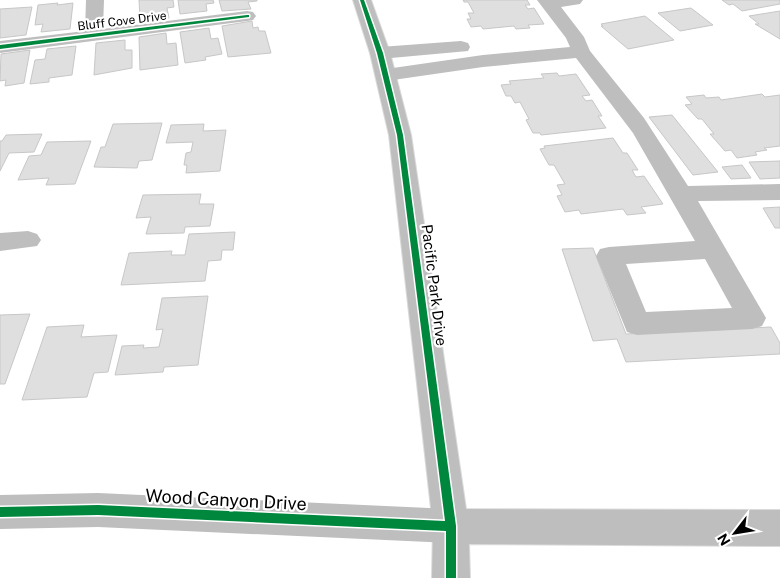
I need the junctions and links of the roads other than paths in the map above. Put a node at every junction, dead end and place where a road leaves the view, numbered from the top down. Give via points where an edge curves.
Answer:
1 (95, 0) edge
2 (362, 0) edge
3 (574, 0) edge
4 (548, 2) edge
5 (247, 16) dead end
6 (94, 36) junction
7 (578, 44) junction
8 (0, 48) edge
9 (383, 64) junction
10 (780, 192) edge
11 (680, 194) junction
12 (28, 240) dead end
13 (0, 242) edge
14 (712, 249) junction
15 (0, 512) edge
16 (451, 526) junction
17 (780, 528) edge
18 (451, 578) edge

1 - 6 main road, Bluff Cove Drive
2 - 9 main road, Pacific Park Drive
3 - 4 main road
4 - 7 main road
5 - 6 main road, Bluff Cove Drive
6 - 8 main road, Bluff Cove Drive
7 - 9 main road via 483,61
7 - 11 main road via 643,132
9 - 16 main road, Pacific Park Drive via 400,135
10 - 11 main road
11 - 14 main road
12 - 13 main road
14 - 14 main road via 609,256 637,324 752,318
15 - 16 main road, Wood Canyon Drive via 98,510
16 - 17 main road, Wood Canyon Drive
16 - 18 main road, Pacific Park Drive

